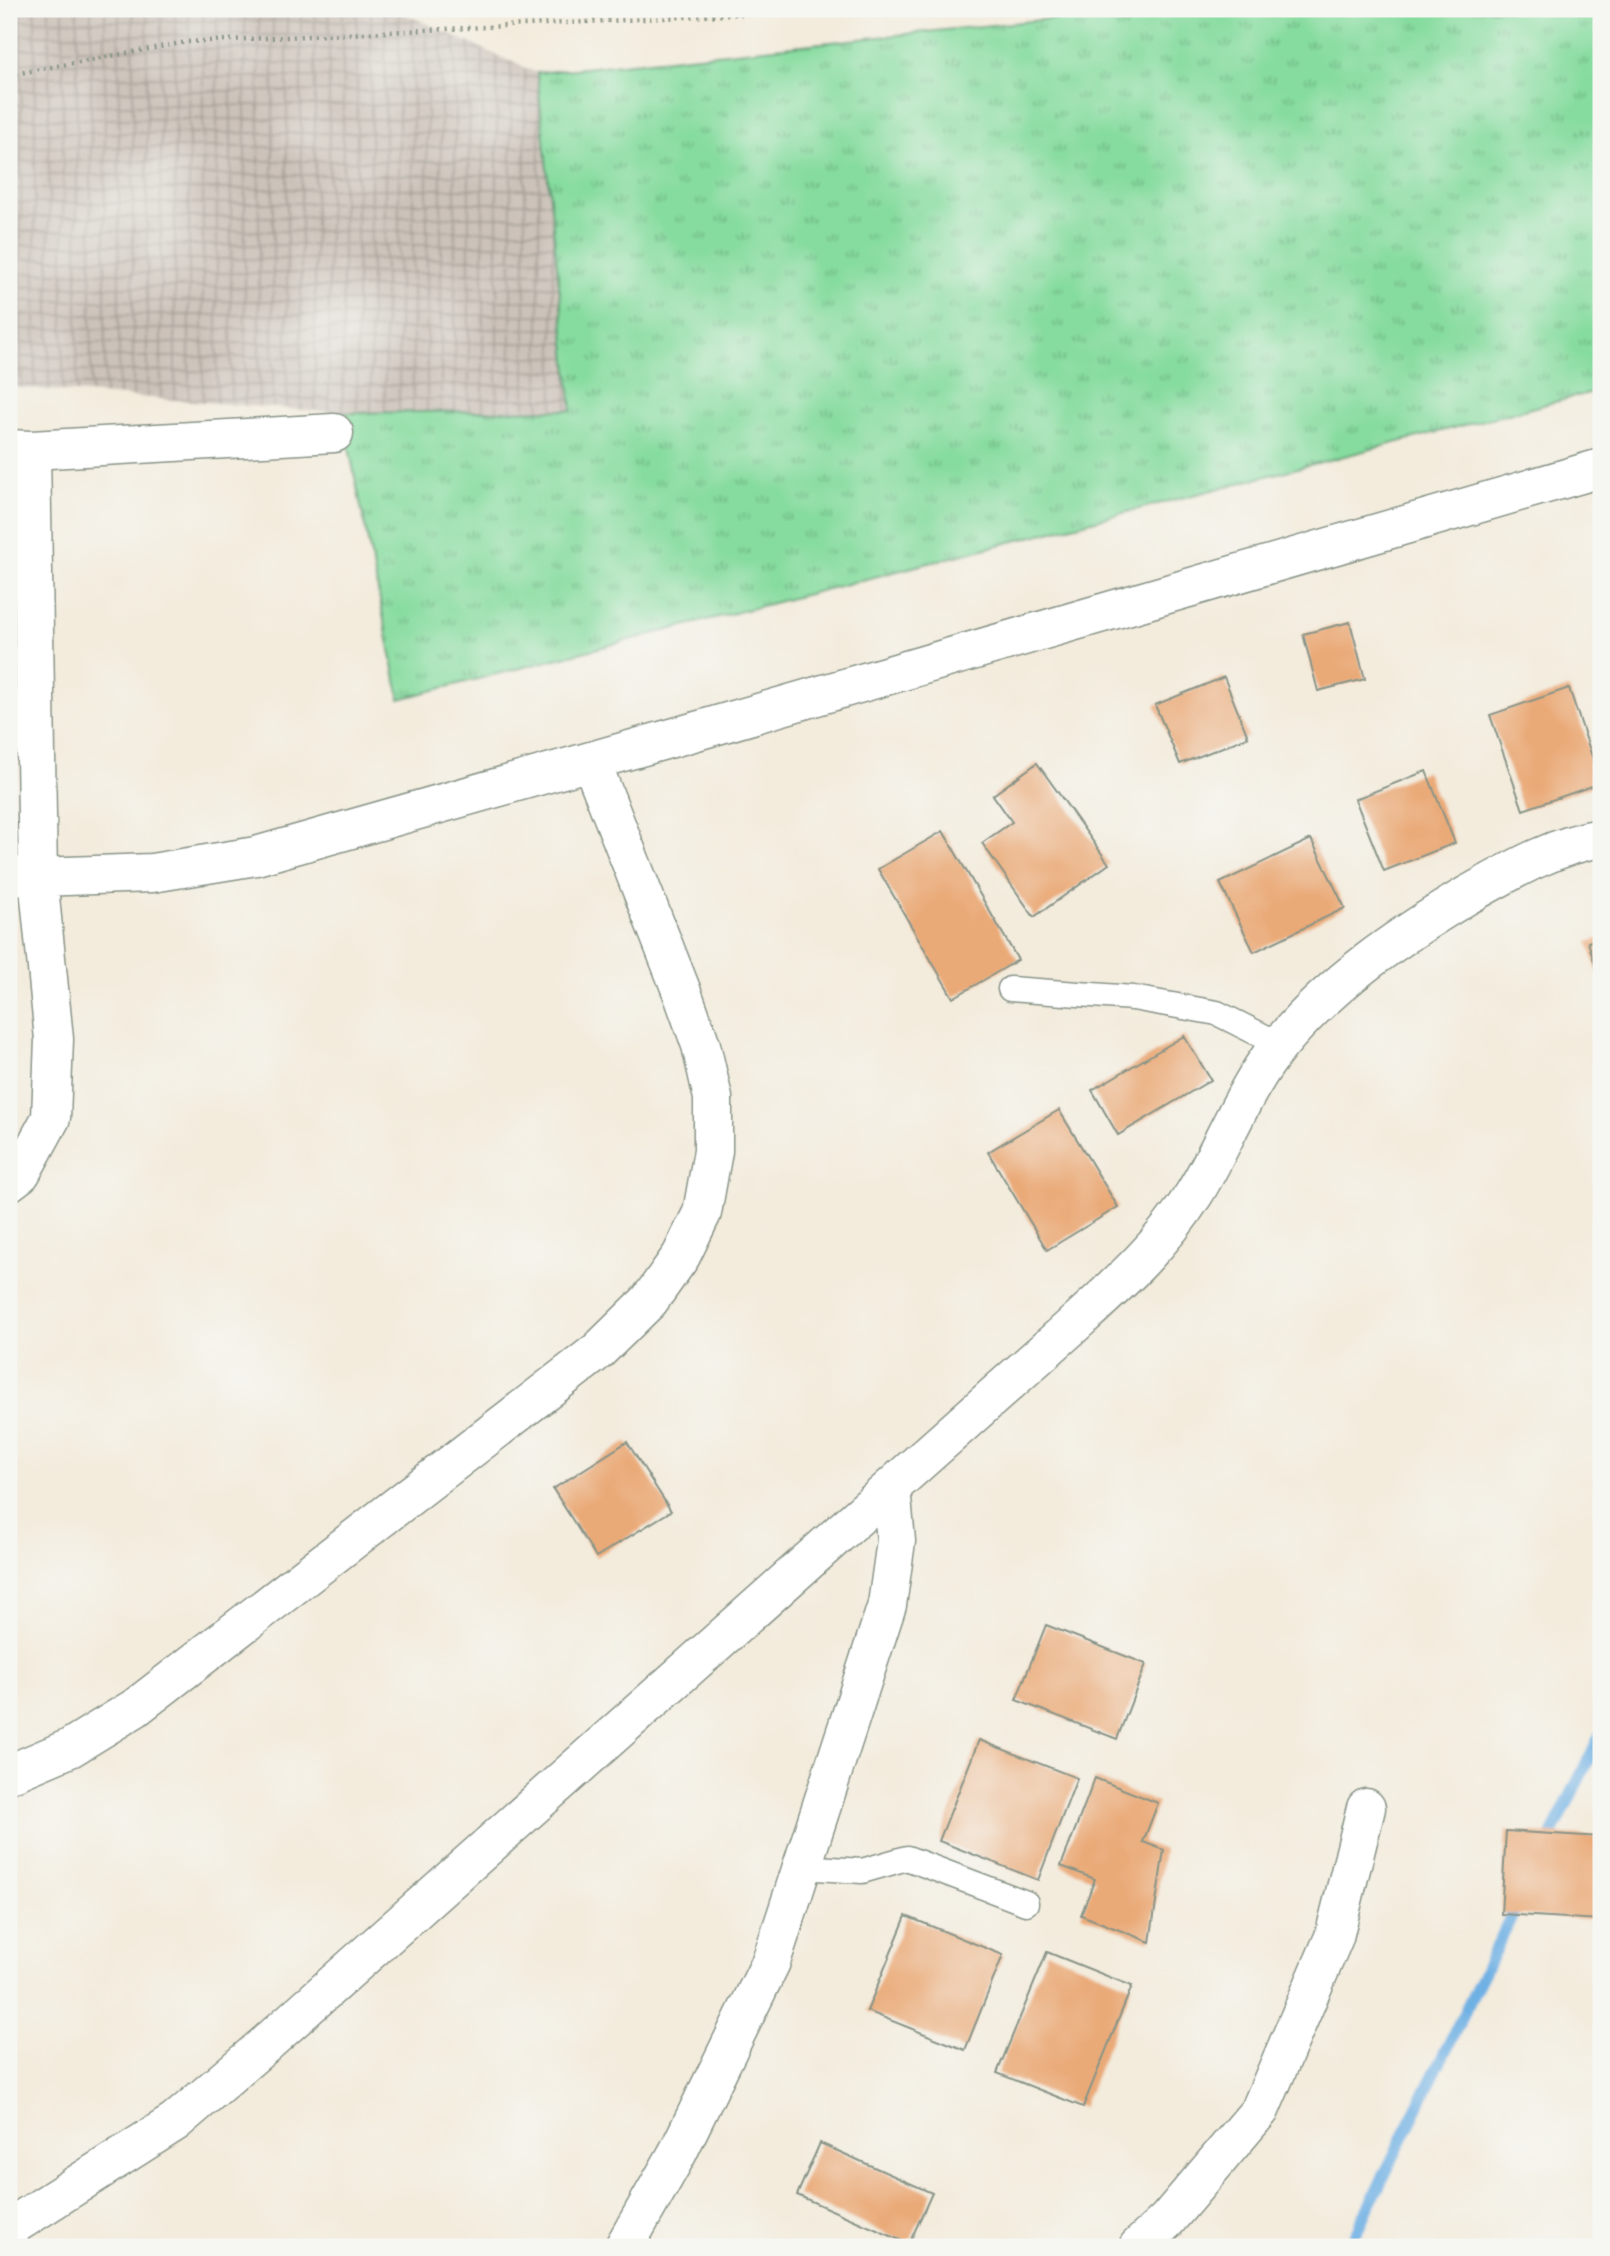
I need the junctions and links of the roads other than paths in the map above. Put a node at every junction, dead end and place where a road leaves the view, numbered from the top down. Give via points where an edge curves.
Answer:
1 (334, 433) dead end
2 (20, 449) edge
3 (1601, 468) edge
4 (591, 761) junction
5 (1601, 838) edge
6 (23, 877) edge
7 (1010, 989) dead end
8 (1279, 1044) junction
9 (9, 1182) edge
10 (891, 1488) junction
11 (9, 1774) edge
12 (1366, 1808) dead end
13 (802, 1867) junction
14 (1026, 1903) dead end
15 (9, 2228) edge
16 (625, 2247) edge
17 (1138, 2247) edge

1 - 2 street
2 - 6 street
3 - 4 street
4 - 6 street via 256,856 152,873
4 - 11 street via 683,995 713,1098 713,1152 702,1213 681,1256 649,1301 624,1326 532,1402 135,1708 70,1748
5 - 8 street via 1522,864 1412,928 1325,994
6 - 9 street via 54,1039 51,1118 20,1173
7 - 8 lane via 1133,998 1217,1013
8 - 10 street via 1246,1091 1220,1150 1172,1228 1069,1329
10 - 13 street via 897,1541 887,1605
10 - 15 street via 175,2122
12 - 17 street via 1334,1937 1260,2110 1167,2220
13 - 14 lane via 862,1871 907,1858
13 - 16 street via 771,1962 677,2154

